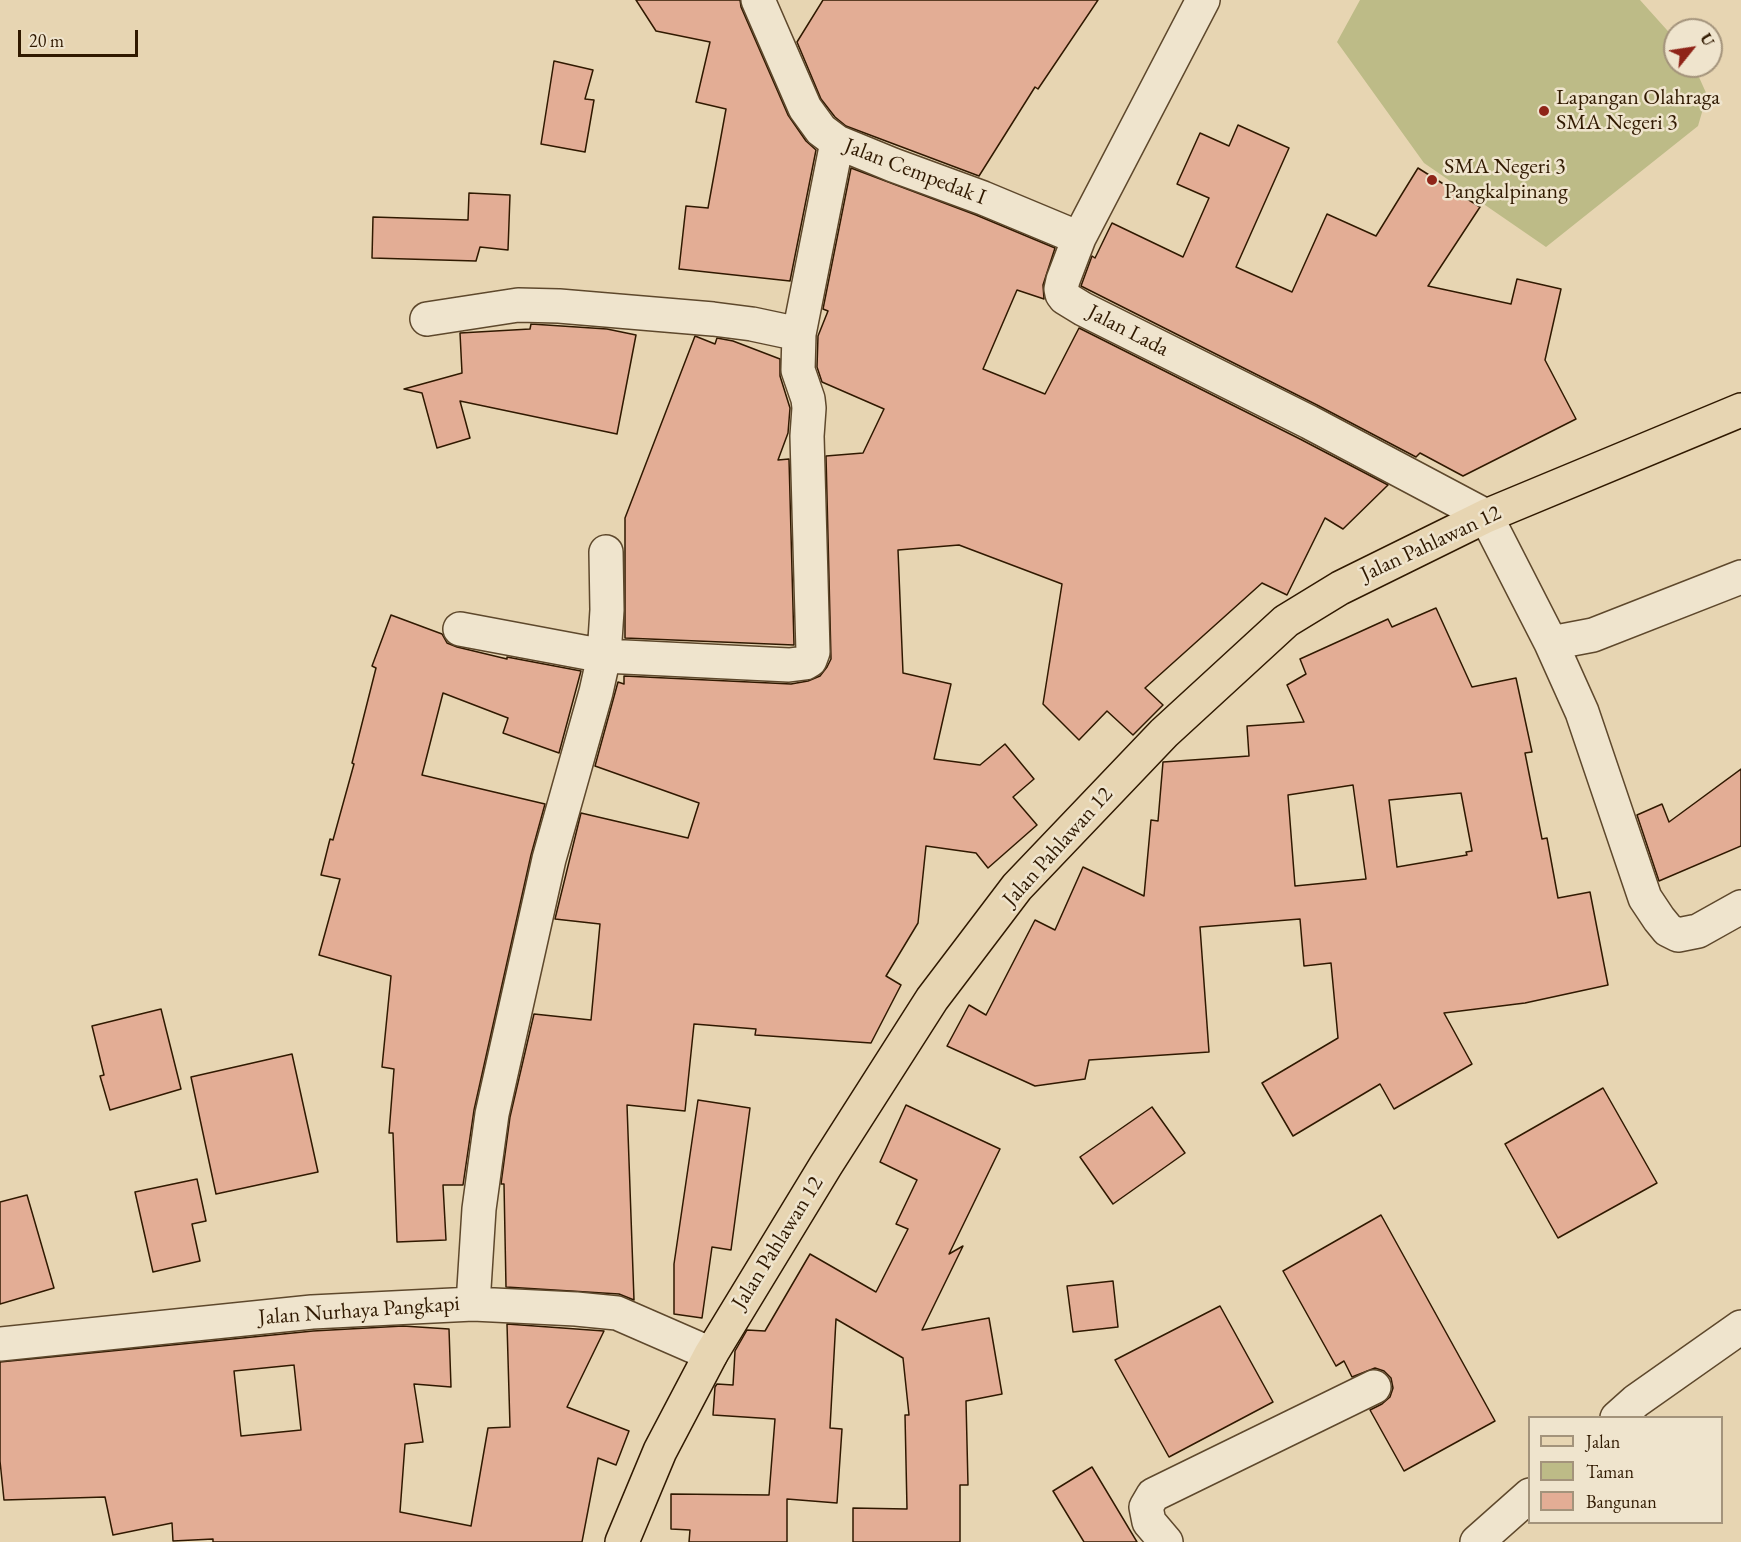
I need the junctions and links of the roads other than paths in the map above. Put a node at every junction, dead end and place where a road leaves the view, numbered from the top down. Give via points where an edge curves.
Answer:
1 (758, 0) edge
2 (1203, 0) edge
3 (837, 142) junction
4 (1079, 238) junction
5 (428, 319) dead end
6 (799, 334) junction
7 (1741, 410) edge
8 (1486, 516) junction
9 (606, 552) dead end
10 (1741, 577) edge
11 (460, 628) dead end
12 (1551, 643) junction
13 (604, 656) junction
14 (1741, 907) edge
15 (472, 1304) junction
16 (1741, 1327) edge
17 (0, 1344) edge
18 (711, 1353) junction
19 (1374, 1387) dead end
20 (1619, 1416) edge
21 (1528, 1497) edge
22 (622, 1542) edge
23 (1166, 1542) edge
24 (1477, 1542) edge

1 - 3 street, Jalan Cempedak I via 805,108 821,130
2 - 4 street, Jalan Lada
3 - 4 street, Jalan Cempedak I
3 - 6 street
4 - 8 street, Jalan Lada via 1061,289 1065,298
5 - 6 street via 518,305 559,306 713,319
6 - 13 street via 798,370 809,408 813,652 810,660 789,665
7 - 8 main road, Jalan Pahlawan 12
8 - 12 street
8 - 18 main road, Jalan Pahlawan 12 via 1340,588 1286,621 1164,733 1017,887 932,999
9 - 13 street
10 - 12 street via 1593,635
11 - 13 street
12 - 14 street via 1582,712 1645,898 1659,919 1678,935 1698,931
13 - 15 street via 549,859 492,1114
15 - 17 street, Jalan Nurhaya Pangkapi via 312,1312
15 - 18 street, Jalan Nurhaya Pangkapi via 617,1313
16 - 20 street
18 - 22 main road, Jalan Pahlawan 12 via 660,1451
19 - 23 street via 1153,1495 1146,1507 1149,1522
21 - 24 street

